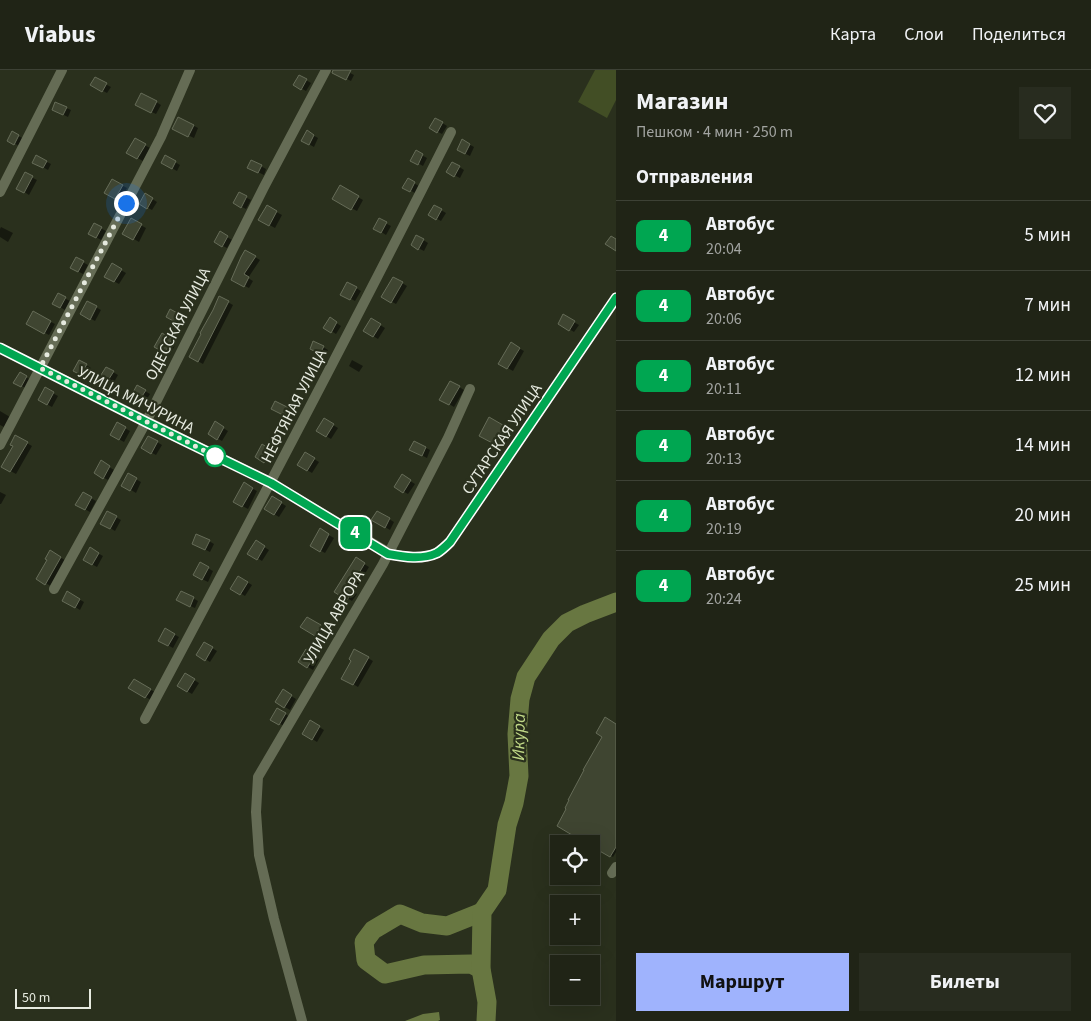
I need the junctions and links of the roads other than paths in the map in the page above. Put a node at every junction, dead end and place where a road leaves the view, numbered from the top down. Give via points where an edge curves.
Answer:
1 (62, 70) edge
2 (190, 70) edge
3 (326, 70) edge
4 (451, 132) dead end
5 (0, 192) edge
6 (616, 298) edge
7 (0, 348) edge
8 (40, 368) junction
9 (470, 389) dead end
10 (146, 422) junction
11 (0, 445) edge
12 (271, 483) junction
13 (388, 554) junction
14 (54, 589) dead end
15 (145, 719) dead end
16 (302, 1021) edge

1 - 5 street
2 - 8 street via 161,137
3 - 10 street, ОДЕССКАЯ УЛИЦА
4 - 12 street, НЕФТЯНАЯ УЛИЦА
6 - 13 street, СУТАРСКАЯ УЛИЦА via 450,542 427,557
7 - 8 street, УЛИЦА МИЧУРИНА
8 - 10 street, УЛИЦА МИЧУРИНА
8 - 11 street
9 - 13 street, УЛИЦА АВРОРА
10 - 12 street, УЛИЦА МИЧУРИНА
10 - 14 street, ОДЕССКАЯ УЛИЦА
12 - 13 street, УЛИЦА МИЧУРИНА
12 - 15 street, НЕФТЯНАЯ УЛИЦА
13 - 16 street, УЛИЦА АВРОРА via 258,777 259,855

